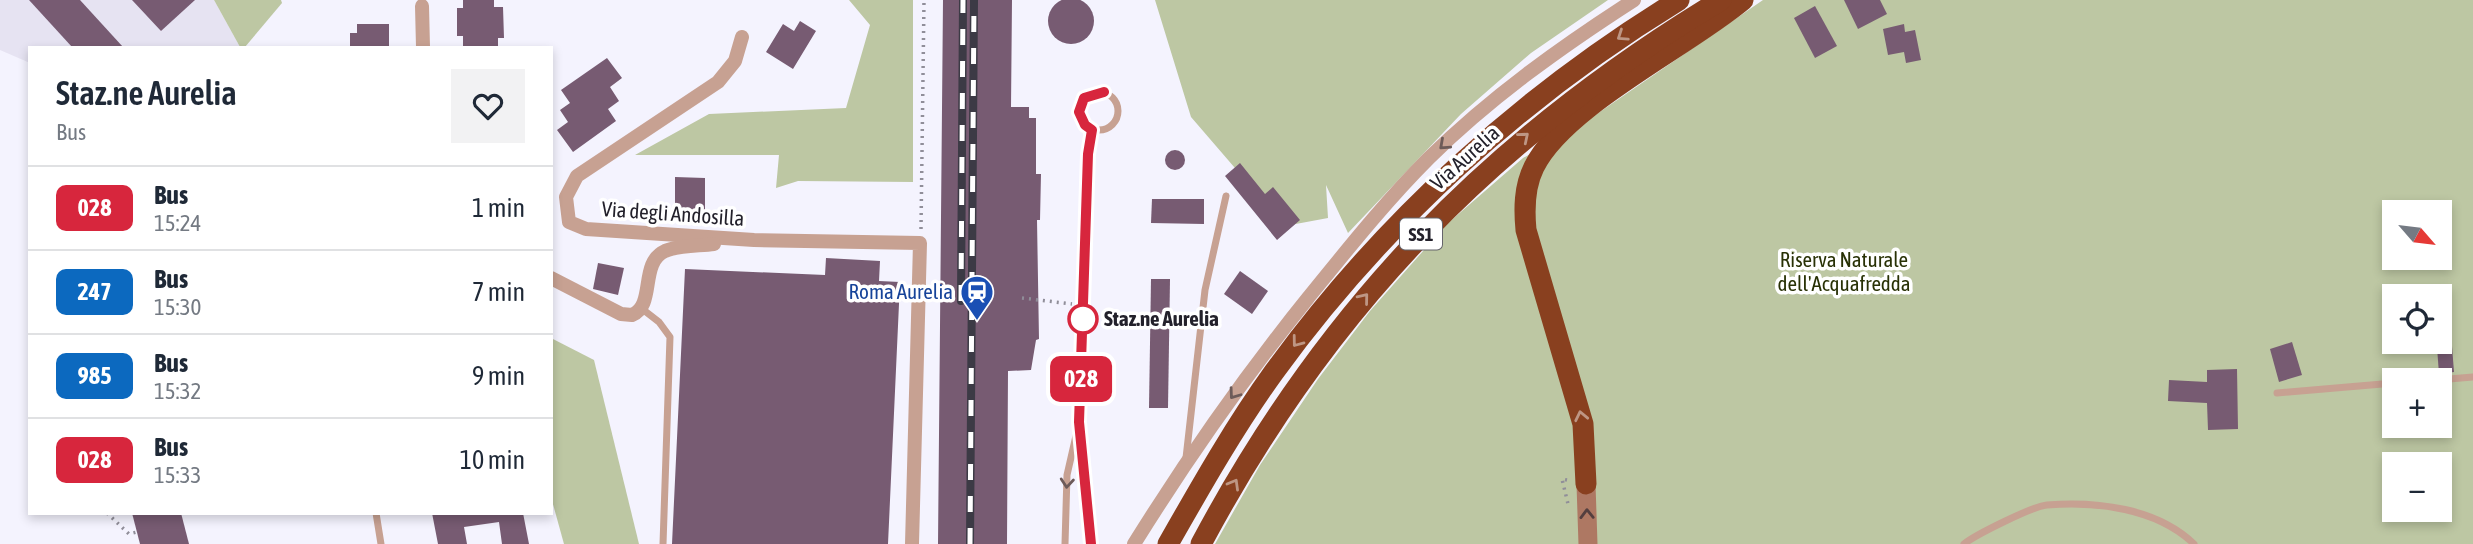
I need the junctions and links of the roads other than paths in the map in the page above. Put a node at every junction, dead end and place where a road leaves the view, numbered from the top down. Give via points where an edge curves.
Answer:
1 (1634, 0) edge
2 (1679, 0) edge
3 (1721, 0) edge
4 (1743, 0) edge
5 (422, 6) dead end
6 (742, 37) dead end
7 (423, 46) edge
8 (1092, 130) junction
9 (1226, 196) dead end
10 (754, 240) junction
11 (553, 279) edge
12 (642, 307) junction
13 (2473, 377) edge
14 (2452, 379) edge
15 (2382, 384) edge
16 (2277, 393) dead end
17 (1079, 422) junction
18 (1185, 464) junction
19 (1586, 484) joint
20 (376, 515) edge
21 (381, 544) edge
22 (663, 544) edge
23 (912, 544) edge
24 (1065, 544) edge
25 (1091, 544) edge
26 (1134, 544) edge
27 (1168, 544) edge
28 (1200, 544) edge
29 (1588, 544) edge
30 (1964, 544) edge
31 (2194, 544) edge

1 -> 18 street, Via Aurelia via 1486,106 1386,202 1277,336
2 -> 27 highway, Via Aurelia / SS1 via 1539,96 1375,247 1266,384
28 -> 3 highway, Via Aurelia / SS1 via 1247,463 1325,347 1444,209 1568,103
19 -> 4 highway via 1580,411 1526,230 1530,177 1545,148 1574,120
5 - 7 street
6 - 10 street, Via degli Andosilla via 732,66 718,82 583,172 569,186 566,202 569,222 586,229
8 - 8 lane via 1107,129 1117,120 1115,100 1104,92 1090,94 1081,104 1081,119
8 - 17 lane
9 - 18 lane via 1205,290
10 - 12 street via 672,249 659,255 651,265
10 - 23 street, Via degli Andosilla via 920,243
11 - 12 street via 621,314 632,316
12 - 22 lane via 670,337
13 - 14 lane
15 - 16 lane
17 -> 24 lane via 1067,475
17 - 25 lane
18 - 26 street, Via Aurelia
29 -> 19 street
20 - 21 lane
30 - 31 lane via 2044,505 2119,507 2178,528

